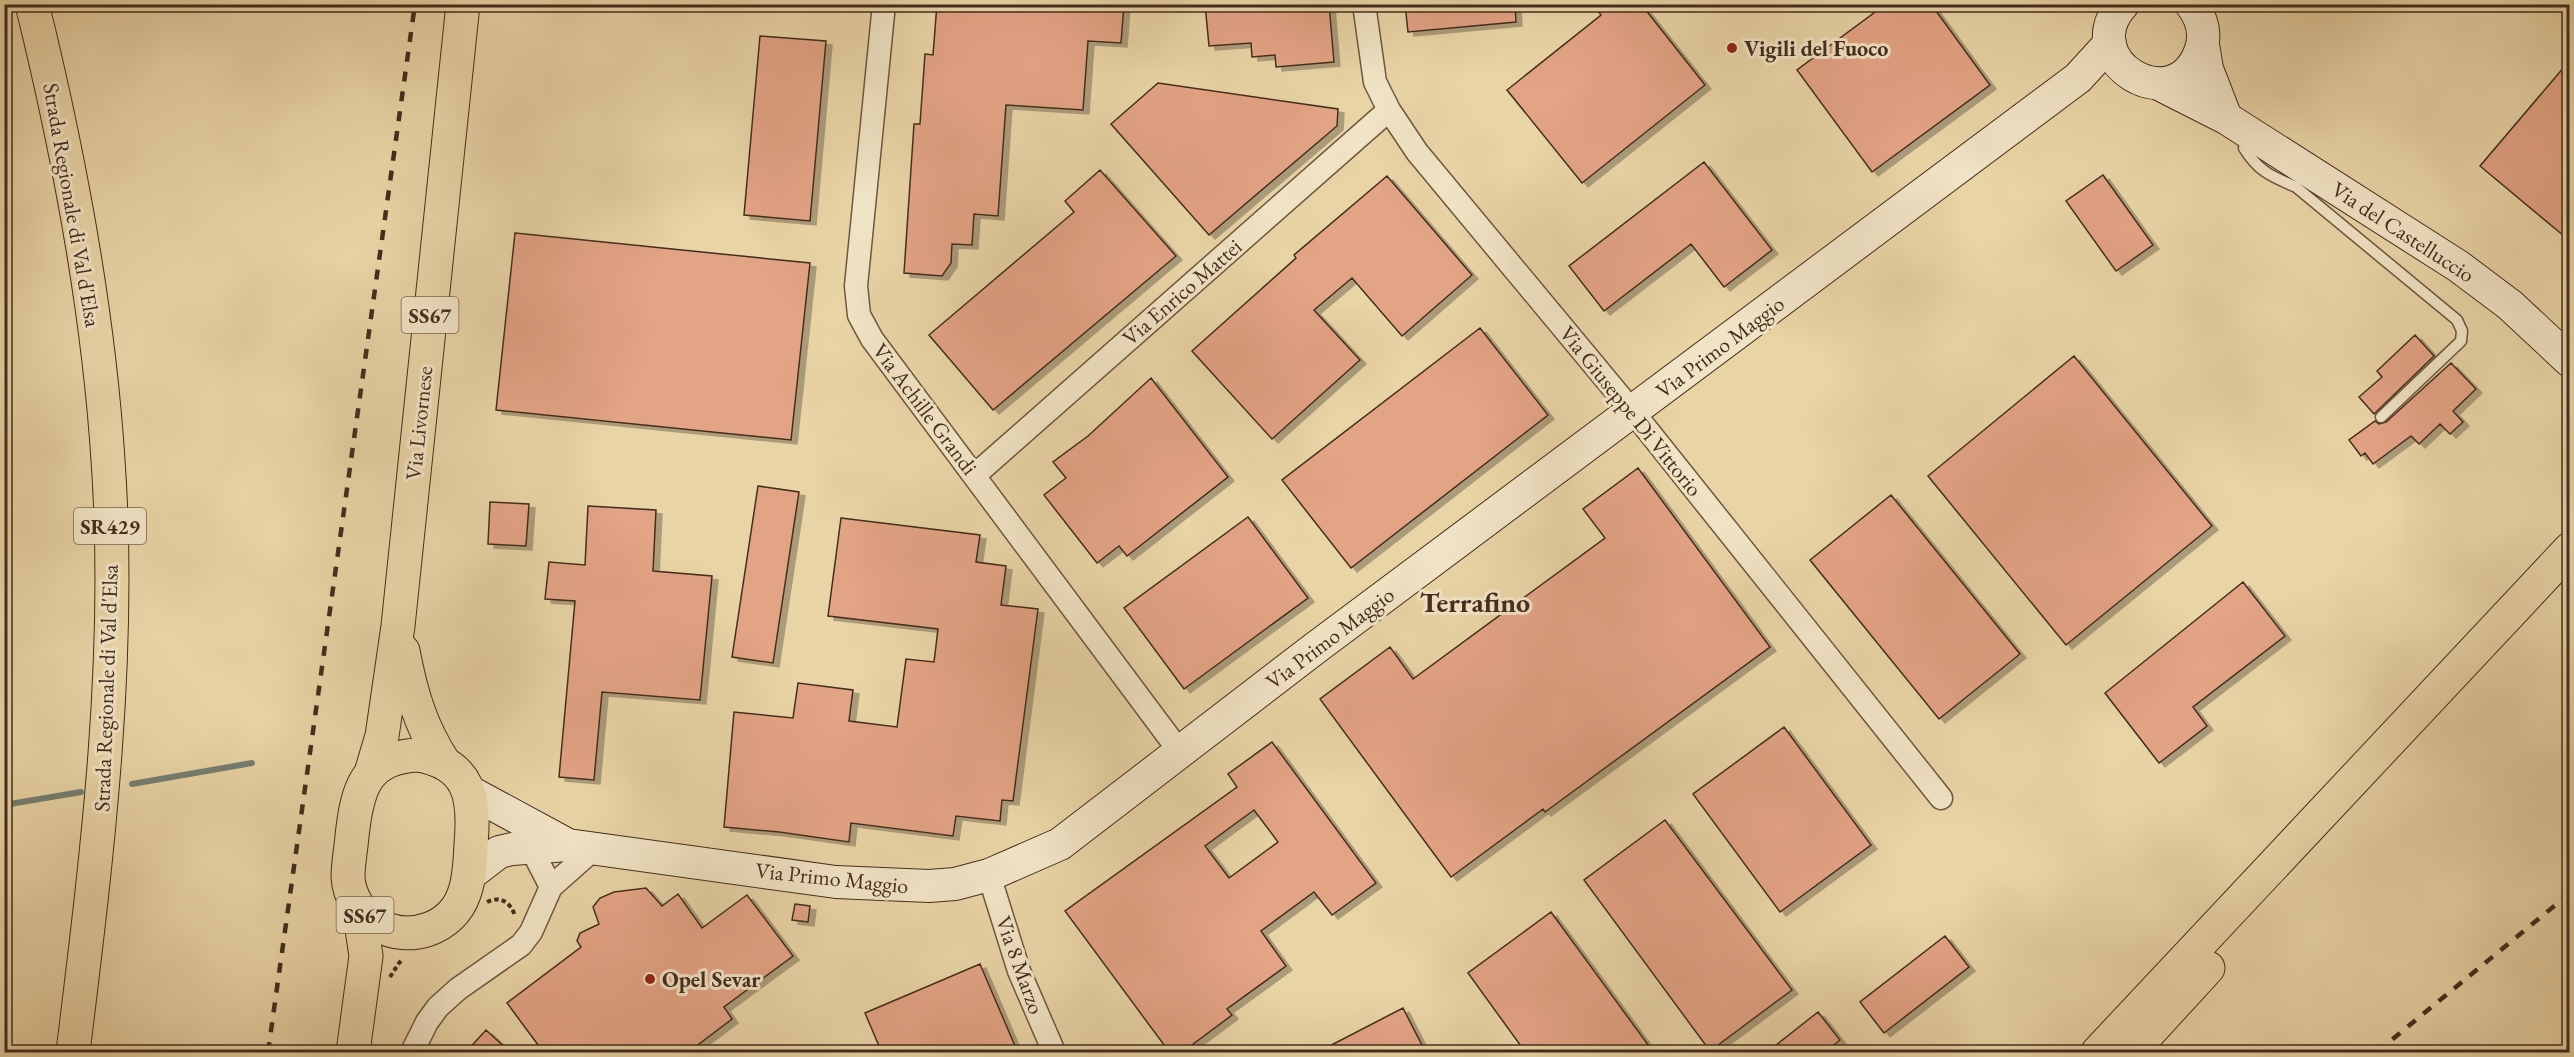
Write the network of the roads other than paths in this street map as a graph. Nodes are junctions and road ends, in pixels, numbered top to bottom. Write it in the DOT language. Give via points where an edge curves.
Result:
graph roads {
  1 [pos="32,4"];
  2 [pos="463,4"];
  3 [pos="884,4"];
  4 [pos="1364,4"];
  5 [pos="2200,18"];
  6 [pos="2110,19"];
  7 [pos="2144,79"];
  8 [pos="1389,110"];
  9 [pos="2033,112"];
  10 [pos="2237,125"];
  11 [pos="2570,361"];
  12 [pos="1633,412"];
  13 [pos="2381,417"];
  14 [pos="975,475"];
  15 [pos="2570,549"];
  16 [pos="2570,581"];
  17 [pos="398,626"];
  18 [pos="1180,752"];
  19 [pos="445,764"];
  20 [pos="371,773"];
  21 [pos="470,792"];
  22 [pos="1941,798"];
  23 [pos="581,847"];
  24 [pos="531,848"];
  25 [pos="469,874"];
  26 [pos="989,875"];
  27 [pos="551,887"];
  28 [pos="359,909"];
  29 [pos="411,945"];
  30 [pos="375,989"];
  31 [pos="73,1053"];
  32 [pos="353,1053"];
  33 [pos="412,1053"];
  34 [pos="1054,1053"];
  35 [pos="2098,1053"];
  36 [pos="2130,1053"];
  1 -- 31 [label="main road, Strada Regionale di Val d'Elsa / SR429" via="54,90 79,222 109,462 110,663 101,820"];
  2 -- 17 [label="main road, Via Livornese / SS67"];
  3 -- 14 [label="street, Via Achille Grandi" via="856,286 858,307 872,339"];
  4 -- 8 [label="street, Via Giuseppe Di Vittorio" via="1375,82"];
  5 -- 7 [label="main road, Via Primo Maggio" via="2197,60 2187,72 2173,81"];
  5 -- 10 [label="main road" via="2207,69"];
  6 -- 7 [label="main road, Via Primo Maggio" via="2117,61"];
  6 -- 9 [label="main road, Via Primo Maggio" via="2079,78"];
  7 -- 9 [label="main road, Via Primo Maggio"];
  7 -- 10 [label="main road, Via del Castelluccio"];
  8 -- 12 [label="street, Via Giuseppe Di Vittorio" via="1417,152"];
  8 -- 14 [label="street, Via Enrico Mattei"];
  9 -- 12 [label="main road, Via Primo Maggio"];
  10 -- 11 [label="main road, Via del Castelluccio" via="2482,283"];
  10 -- 13 [label="lane" via="2254,164 2296,188 2457,320 2461,341"];
  12 -- 18 [label="main road, Via Primo Maggio"];
  12 -- 22 [label="street, Via Giuseppe Di Vittorio"];
  14 -- 18 [label="street, Via Achille Grandi"];
  15 -- 35 [label="main road"];
  16 -- 36 [label="main road"];
  17 -- 19 [label="main road, Via Livornese / SS67" via="416,709"];
  17 -- 20 [label="main road, Via Livornese / SS67" via="382,736"];
  18 -- 26 [label="main road, Via Primo Maggio" via="1060,844"];
  19 -- 20 [label="main road" via="429,757 407,756 382,764"];
  19 -- 21 [label="main road, Via Livornese / SS67" via="458,773"];
  20 -- 28 [label="main road, Via Livornese / SS67" via="356,799 349,869 351,893"];
  21 -- 23 [label="main road, Via Primo Maggio"];
  21 -- 25 [label="main road, Via Livornese / SS67" via="474,814"];
  23 -- 24 [label="main road, Via Primo Maggio"];
  23 -- 26 [label="main road, Via Primo Maggio" via="878,886 954,884"];
  23 -- 27 [label="street"];
  24 -- 25 [label="main road, Via Primo Maggio" via="499,852"];
  24 -- 27 [label="street"];
  25 -- 29 [label="main road, Via Livornese / SS67" via="458,907"];
  26 -- 34 [label="street, Via 8 Marzo" via="1019,971"];
  27 -- 33 [label="street" via="521,945 438,1007"];
  28 -- 29 [label="main road, Via Livornese / SS67" via="386,930 401,933"];
  28 -- 30 [label="main road, Via Livornese / SS67"];
  29 -- 30 [label="main road, Via Livornese / SS67" via="388,956"];
  30 -- 32 [label="main road, Via Livornese / SS67"];
}
